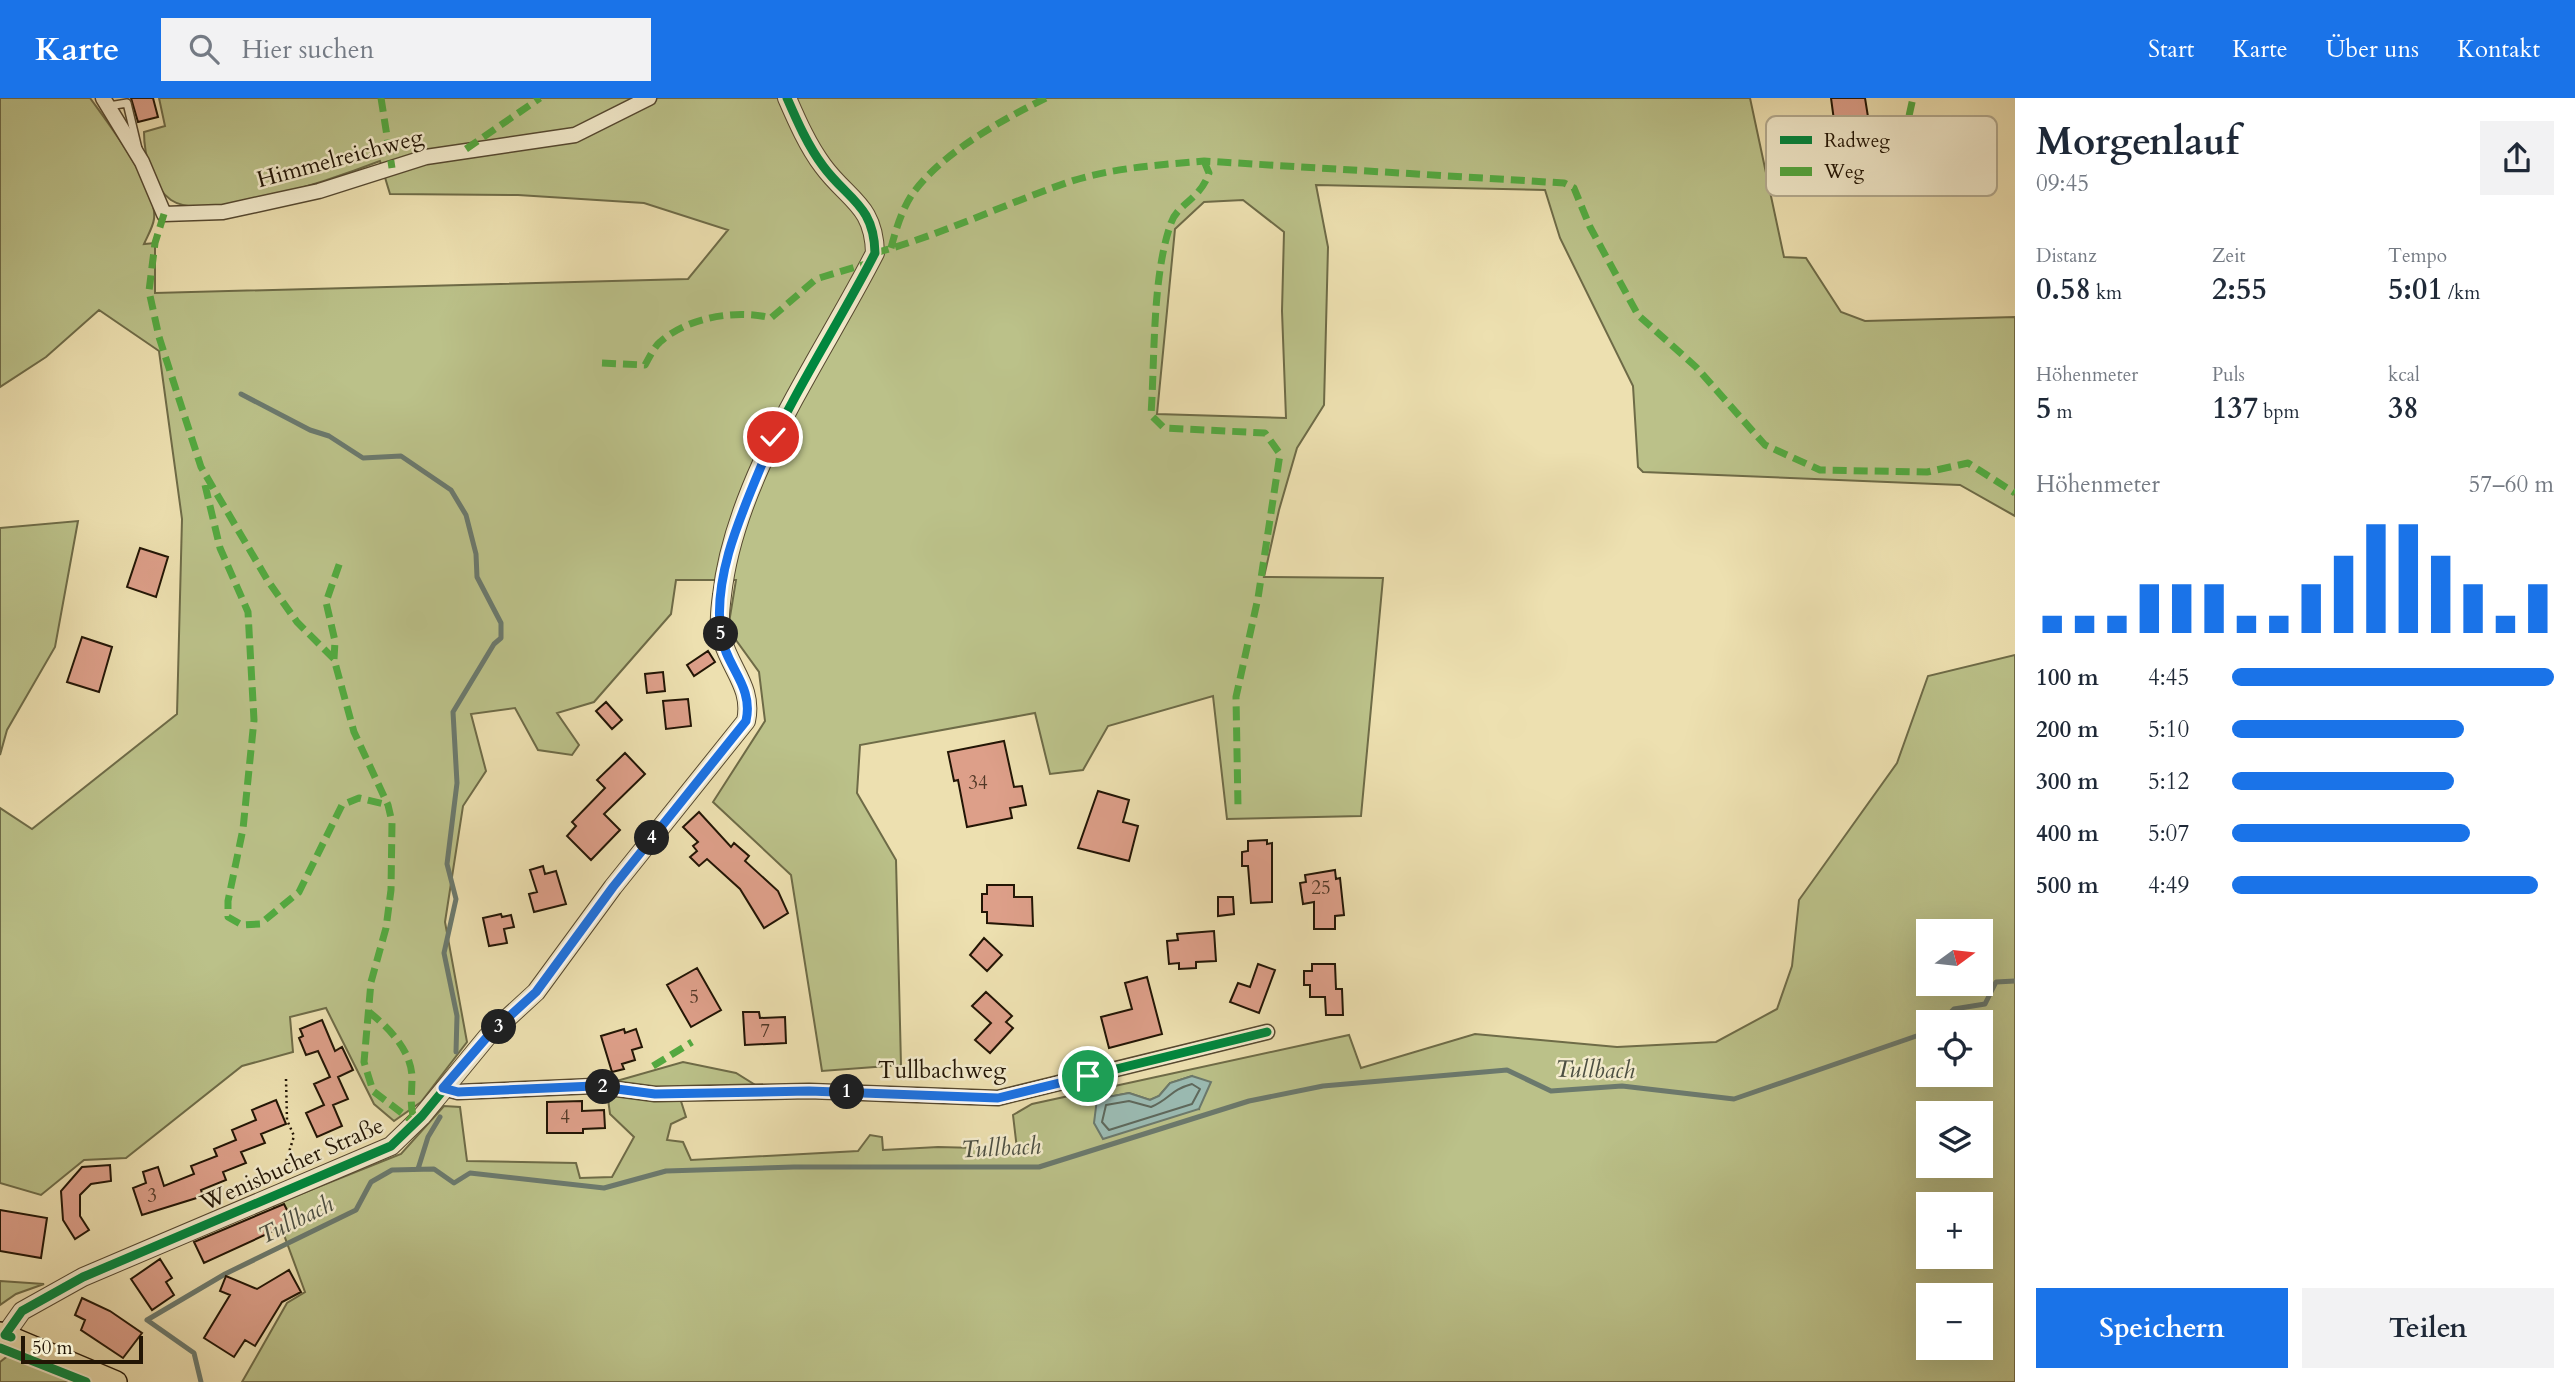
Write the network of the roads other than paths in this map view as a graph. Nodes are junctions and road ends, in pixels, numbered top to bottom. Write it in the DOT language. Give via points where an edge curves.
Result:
graph roads {
  1 [pos="649,98"];
  2 [pos="787,98"];
  3 [pos="127,100"];
  4 [pos="106,102"];
  5 [pos="140,158"];
  6 [pos="1267,1032"];
  7 [pos="443,1088"];
  8 [pos="3,1334"];
  9 [pos="116,1382"];
  1 -- 5 [label="street, Himmelreichweg" via="575,135 426,157 319,191 223,212 164,214"];
  2 -- 7 [label="street, Wenisbucher Straße" via="823,166 865,211 875,231 875,253 773,437 725,573 721,638 746,690 746,721 613,887 545,982 487,1037"];
  3 -- 4 [label="lane"];
  3 -- 5 [label="lane"];
  4 -- 5 [label="street, Himmelreichweg"];
  6 -- 7 [label="street, Tullbachweg" via="998,1098 809,1091 655,1094 594,1086 458,1092"];
  7 -- 8 [label="street, Wenisbucher Straße" via="391,1146 76,1282 22,1311"];
  8 -- 9 [label="main road"];
}
